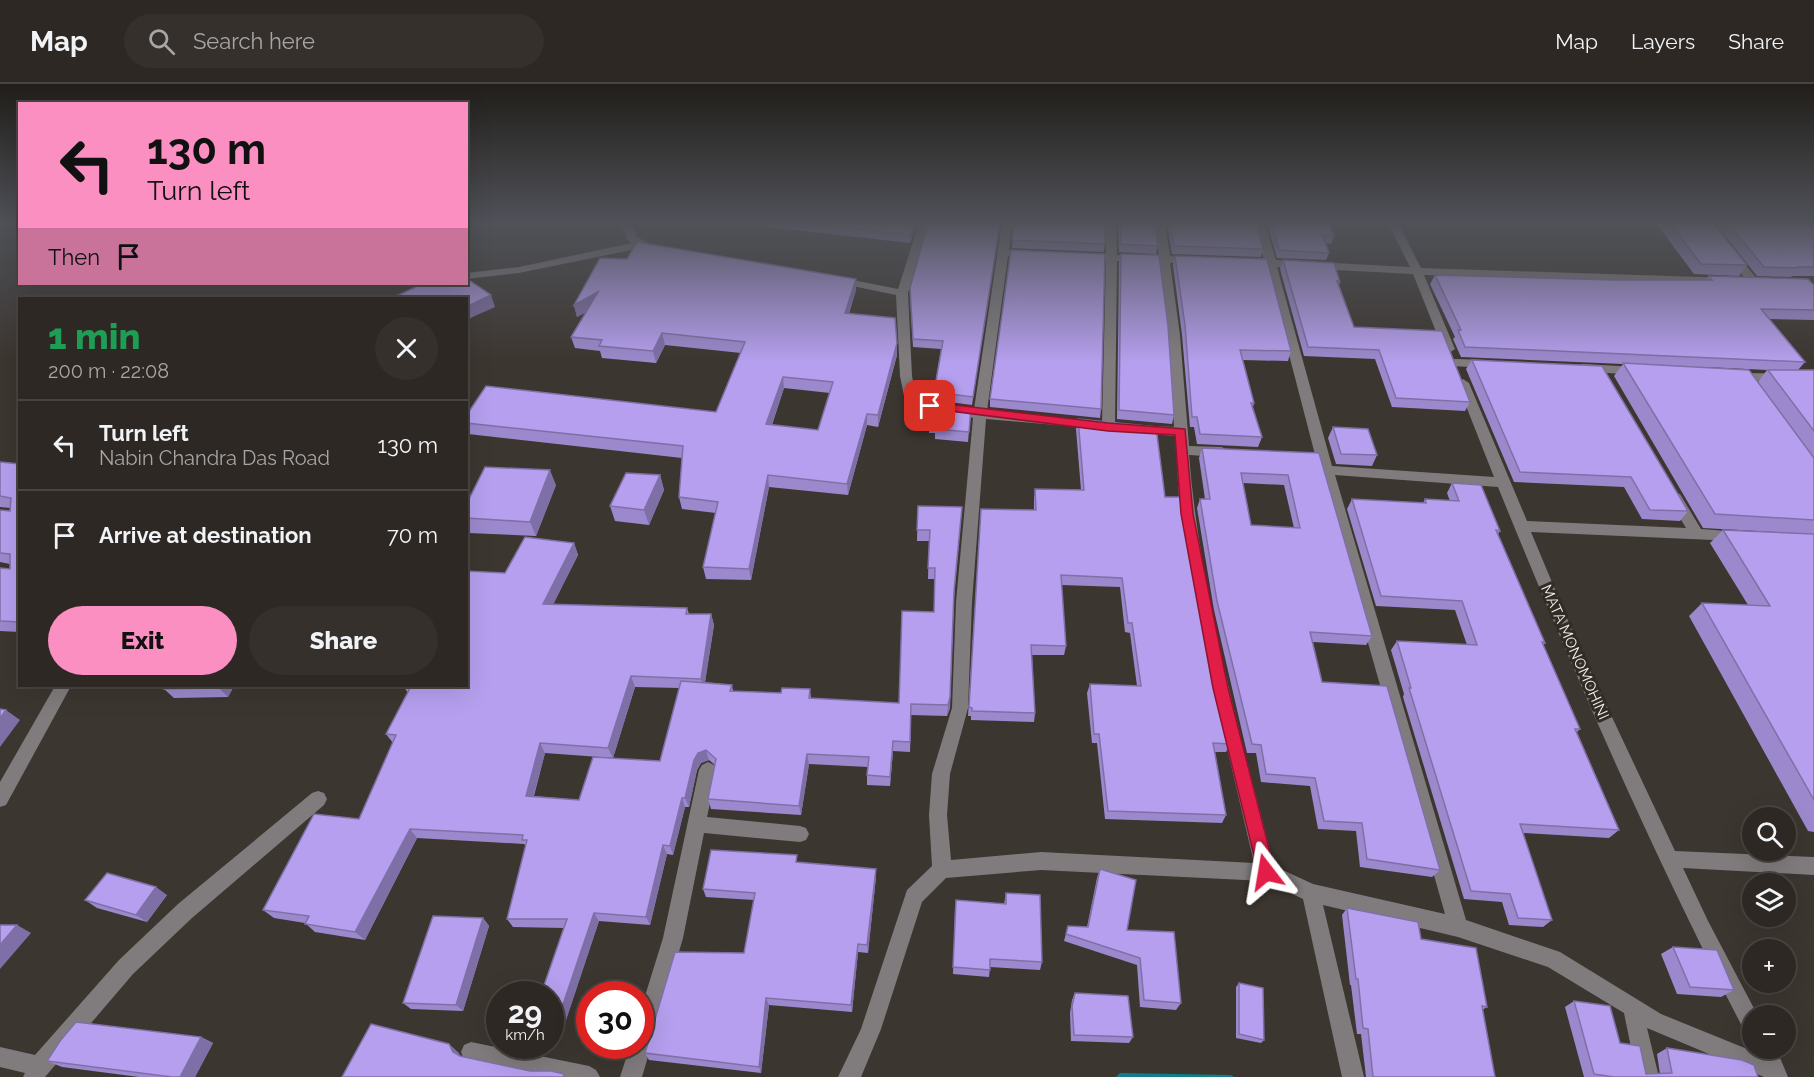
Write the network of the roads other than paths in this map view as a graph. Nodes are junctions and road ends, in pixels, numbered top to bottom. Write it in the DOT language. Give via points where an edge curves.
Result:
graph roads {
  1 [pos="522,269"];
  2 [pos="909,269"];
  3 [pos="1001,269"];
  4 [pos="1112,269"];
  5 [pos="1167,269"];
  6 [pos="1273,269"];
  7 [pos="1387,269"];
  8 [pos="1747,269"];
  9 [pos="1417,271"];
  10 [pos="468,276"];
  11 [pos="829,279"];
  12 [pos="902,293"];
  13 [pos="1455,363"];
  14 [pos="1499,365"];
  15 [pos="1566,367"];
  16 [pos="1647,371"];
  17 [pos="1719,376"];
  18 [pos="1743,377"];
  19 [pos="1814,378"];
  20 [pos="1756,395"];
  21 [pos="980,413"];
  22 [pos="1108,427"];
  23 [pos="1181,432"];
  24 [pos="1183,450"];
  25 [pos="1238,453"];
  26 [pos="1320,461"];
  27 [pos="1503,482"];
  28 [pos="1666,482"];
  29 [pos="1521,526"];
  30 [pos="1697,534"];
  31 [pos="1755,537"];
  32 [pos="62,687"];
  33 [pos="708,770"];
  34 [pos="0,799"];
  35 [pos="318,799"];
  36 [pos="698,824"];
  37 [pos="800,834"];
  38 [pos="1668,859"];
  39 [pos="1814,866"];
  40 [pos="942,870"];
  41 [pos="1266,872"];
  42 [pos="1311,893"];
  43 [pos="1458,927"];
  44 [pos="1742,1006"];
  45 [pos="1633,1008"];
  46 [pos="471,1052"];
  47 [pos="0,1057"];
  48 [pos="1770,1059"];
  49 [pos="37,1071"];
  50 [pos="1778,1074"];
  51 [pos="589,1077"];
  52 [pos="631,1077"];
  53 [pos="849,1077"];
  54 [pos="1353,1077"];
  55 [pos="1648,1077"];
  1 -- 10 [label="street"];
  2 -- 12 [label="street"];
  3 -- 21 [label="street"];
  4 -- 22 [label="street"];
  5 -- 23 [label="street"];
  6 -- 26 [label="street"];
  7 -- 9 [label="street"];
  8 -- 9 [label="street" via="1757,280"];
  9 -- 13 [label="street, MATA MONOMOHINI"];
  11 -- 12 [label="street"];
  12 -- 21 [label="street" via="910,398 930,406"];
  13 -- 14 [label="street"];
  13 -- 27 [label="street, MATA MONOMOHINI"];
  15 -- 16 [label="street" via="1603,374"];
  17 -- 18 [label="street"];
  18 -- 19 [label="street"];
  18 -- 20 [label="street"];
  21 -- 22 [label="street"];
  21 -- 40 [label="street" via="964,602 960,708 941,774 938,815"];
  22 -- 23 [label="street"];
  23 -- 24 [label="street"];
  24 -- 25 [label="street"];
  24 -- 41 [label="street" via="1187,514 1221,688"];
  26 -- 27 [label="street"];
  26 -- 43 [label="street"];
  27 -- 29 [label="street, MATA MONOMOHINI"];
  28 -- 30 [label="street"];
  29 -- 30 [label="street"];
  29 -- 38 [label="street, MATA MONOMOHINI" via="1571,647"];
  30 -- 31 [label="street"];
  32 -- 34 [label="street"];
  33 -- 36 [label="street"];
  35 -- 49 [label="street" via="159,935 126,967"];
  36 -- 37 [label="street"];
  36 -- 52 [label="street" via="673,938"];
  38 -- 39 [label="street"];
  38 -- 44 [label="street, MATA MONOMOHINI"];
  40 -- 41 [label="street" via="1041,861"];
  40 -- 53 [label="street" via="914,896 871,1029"];
  41 -- 42 [label="street"];
  42 -- 43 [label="street"];
  42 -- 54 [label="street"];
  43 -- 45 [label="street" via="1552,959"];
  45 -- 50 [label="street" via="1654,1021"];
  45 -- 55 [label="street"];
  46 -- 51 [label="street"];
  47 -- 49 [label="street"];
  48 -- 50 [label="street"];
}
